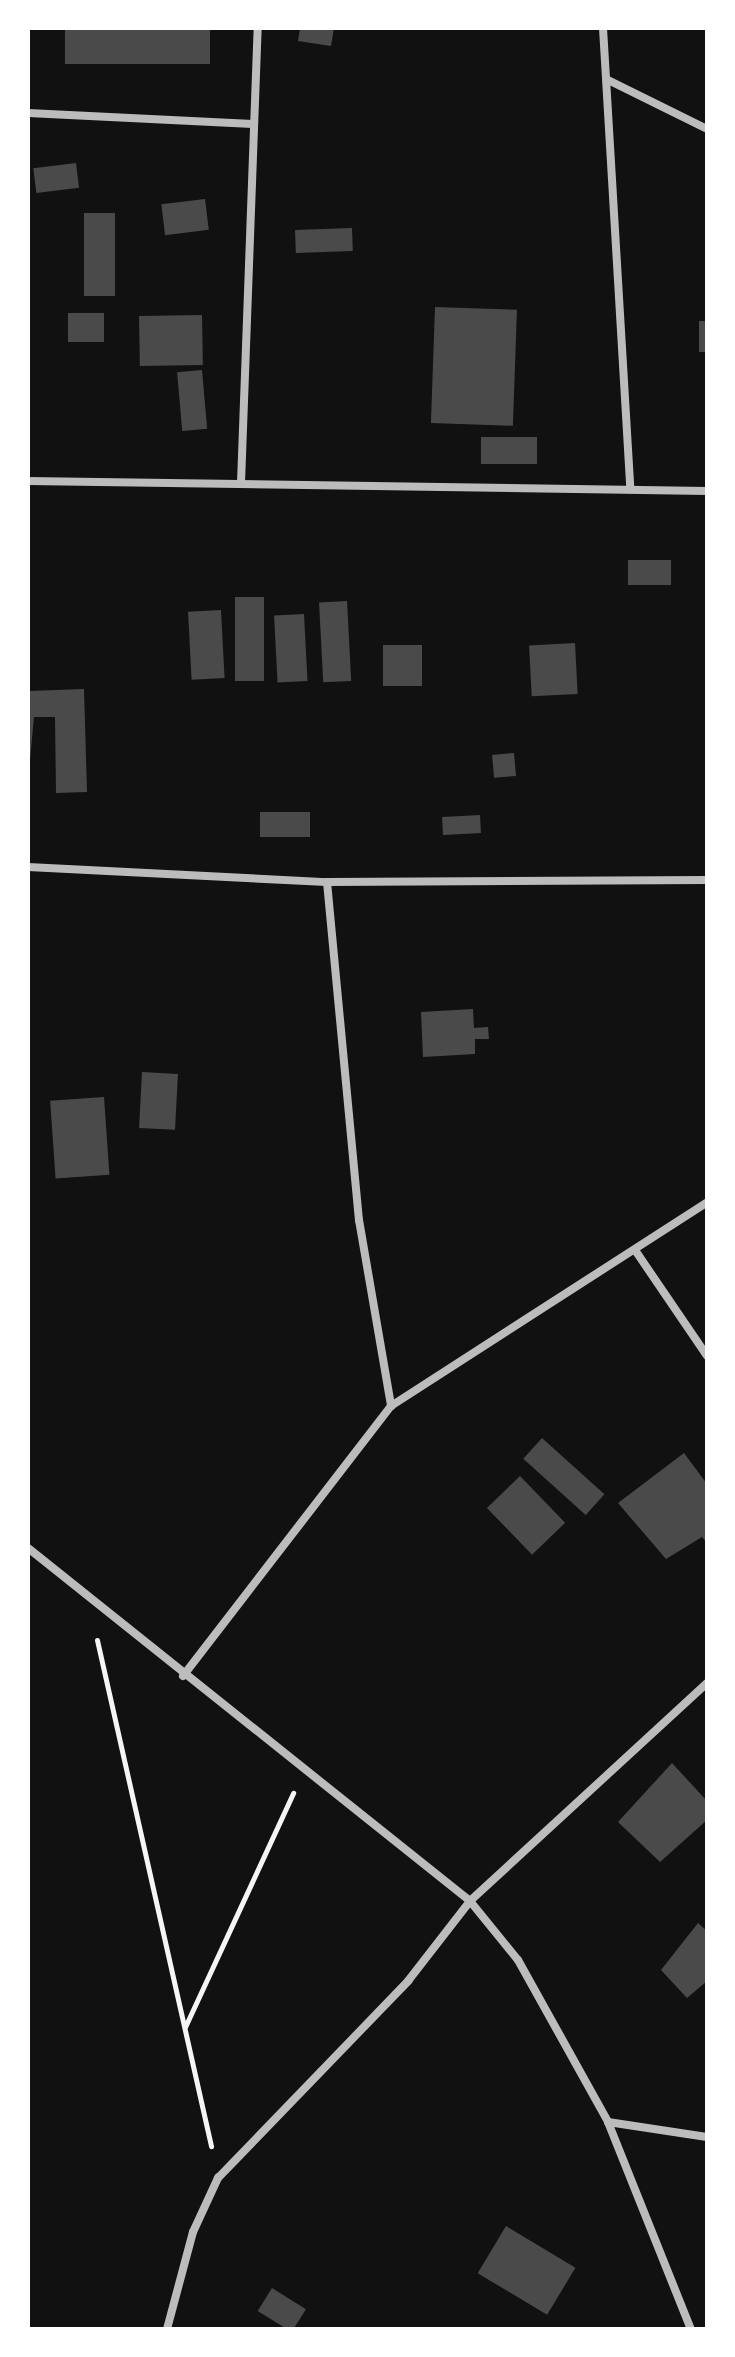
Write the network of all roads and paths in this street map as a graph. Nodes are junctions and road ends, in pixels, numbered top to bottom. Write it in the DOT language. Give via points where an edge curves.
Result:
graph roads {
  1 [pos="258,28"];
  2 [pos="603,28"];
  3 [pos="608,80"];
  4 [pos="28,113"];
  5 [pos="253,124"];
  6 [pos="707,129"];
  7 [pos="28,481"];
  8 [pos="241,483"];
  9 [pos="630,486"];
  10 [pos="707,491"];
  11 [pos="28,867"];
  12 [pos="707,880"];
  13 [pos="327,882"];
  14 [pos="707,1202"];
  15 [pos="635,1250"];
  16 [pos="707,1356"];
  17 [pos="391,1406"];
  18 [pos="28,1548"];
  19 [pos="87,1597"];
  20 [pos="183,1676"];
  21 [pos="707,1683"];
  22 [pos="304,1771"];
  23 [pos="470,1901"];
  24 [pos="184,2028"];
  25 [pos="608,2122"];
  26 [pos="707,2137"];
  27 [pos="218,2178"];
  28 [pos="167,2329"];
  29 [pos="691,2329"];
  1 -- 5 [label="street"];
  2 -- 3 [label="street"];
  3 -- 6 [label="street"];
  3 -- 9 [label="street"];
  4 -- 5 [label="street"];
  5 -- 8 [label="street"];
  7 -- 8 [label="street"];
  8 -- 9 [label="street"];
  9 -- 10 [label="street"];
  11 -- 13 [label="street"];
  12 -- 13 [label="street"];
  13 -- 17 [label="street" via="359,1220"];
  14 -- 15 [label="street"];
  15 -- 16 [label="street"];
  15 -- 17 [label="street"];
  17 -- 20 [label="street"];
  18 -- 19 [label="street"];
  19 -- 20 [label="street"];
  19 -- 24 [label="path"];
  20 -- 22 [label="street"];
  21 -- 23 [label="street"];
  22 -- 23 [label="street"];
  22 -- 24 [label="path"];
  23 -- 25 [label="street" via="518,1960"];
  23 -- 27 [label="street" via="408,1981"];
  24 -- 27 [label="path"];
  25 -- 26 [label="street"];
  25 -- 29 [label="street"];
  27 -- 28 [label="street" via="193,2232"];
}
